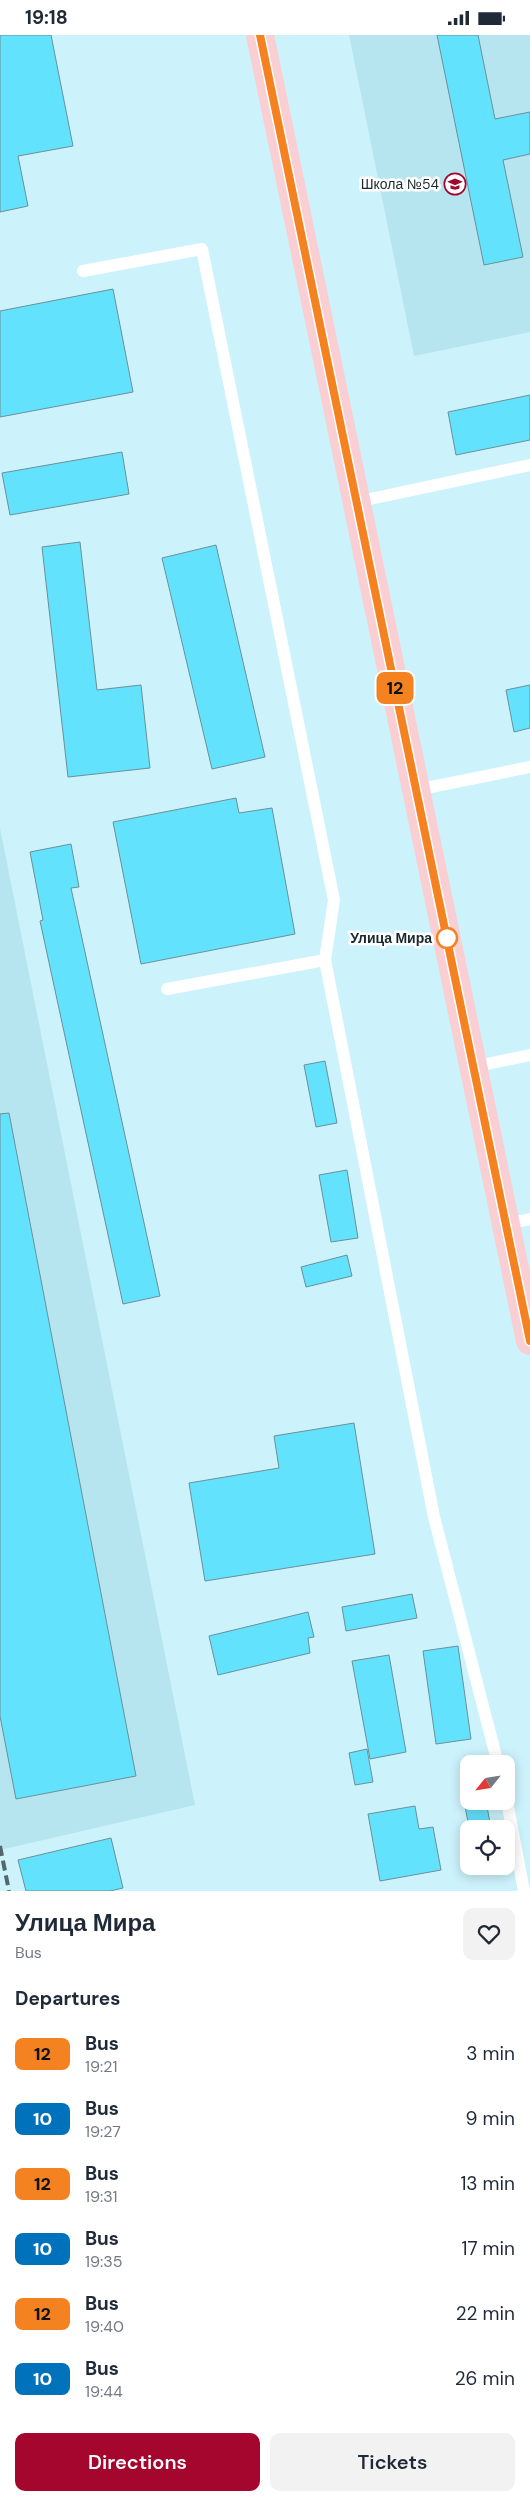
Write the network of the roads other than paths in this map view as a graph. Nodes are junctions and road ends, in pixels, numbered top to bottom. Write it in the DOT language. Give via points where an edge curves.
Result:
graph roads {
  1 [pos="260,35"];
  2 [pos="83,271"];
  3 [pos="530,465"];
  4 [pos="356,502"];
  5 [pos="530,767"];
  6 [pos="416,790"];
  7 [pos="325,960"];
  8 [pos="167,989"];
  9 [pos="530,1055"];
  10 [pos="473,1067"];
  11 [pos="518,1222"];
  12 [pos="530,1341"];
  13 [pos="496,1755"];
  14 [pos="509,1810"];
  15 [pos="524,1891"];
  1 -- 4 [label="street"];
  2 -- 7 [label="lane" via="202,249 334,900"];
  3 -- 4 [label="lane"];
  4 -- 6 [label="street"];
  5 -- 6 [label="lane"];
  6 -- 10 [label="street"];
  7 -- 8 [label="lane"];
  7 -- 13 [label="lane" via="434,1517"];
  9 -- 10 [label="lane"];
  10 -- 11 [label="street"];
  11 -- 12 [label="street"];
  14 -- 15 [label="lane"];
}
